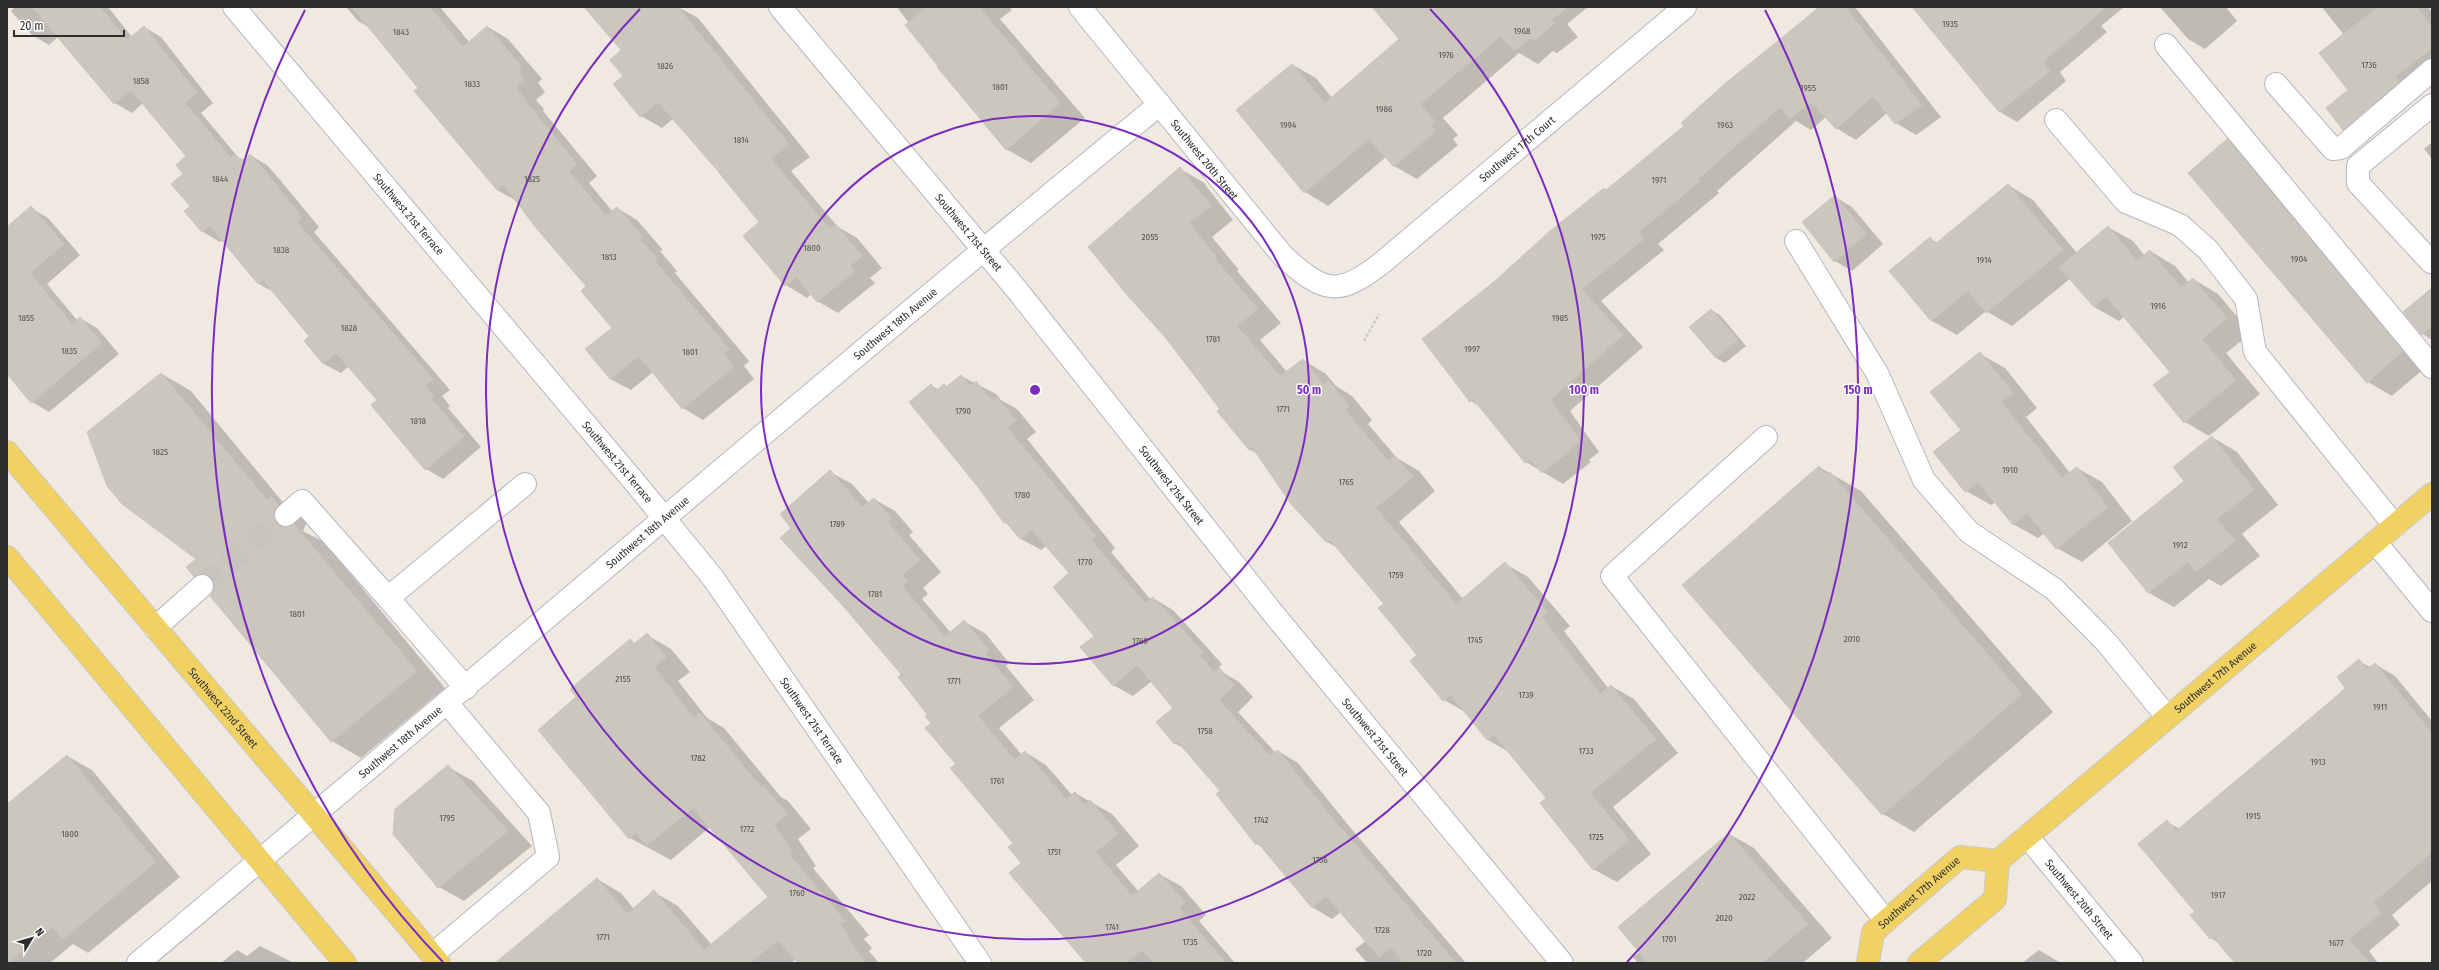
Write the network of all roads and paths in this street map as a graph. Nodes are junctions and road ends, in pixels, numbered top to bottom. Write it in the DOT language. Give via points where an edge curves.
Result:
graph roads {
  1 [pos="234,7"];
  2 [pos="780,7"];
  3 [pos="1080,7"];
  4 [pos="1685,7"];
  5 [pos="2166,45"];
  6 [pos="2432,70"];
  7 [pos="2276,84"];
  8 [pos="1160,104"];
  9 [pos="2432,105"];
  10 [pos="2056,120"];
  11 [pos="1796,241"];
  12 [pos="984,250"];
  13 [pos="2431,262"];
  14 [pos="1347,286"];
  15 [pos="1380,314"];
  16 [pos="1364,341"];
  17 [pos="2432,367"];
  18 [pos="1766,437"];
  19 [pos="7,452"];
  20 [pos="525,484"];
  21 [pos="2432,494"];
  22 [pos="286,515"];
  23 [pos="664,518"];
  24 [pos="2396,526"];
  25 [pos="2376,543"];
  26 [pos="7,557"];
  27 [pos="202,586"];
  28 [pos="388,598"];
  29 [pos="2432,611"];
  30 [pos="155,628"];
  31 [pos="466,688"];
  32 [pos="448,704"];
  33 [pos="2167,717"];
  34 [pos="316,815"];
  35 [pos="2027,836"];
  36 [pos="260,860"];
  37 [pos="1998,861"];
  38 [pos="1886,921"];
  39 [pos="435,959"];
  40 [pos="138,963"];
  41 [pos="345,963"];
  42 [pos="980,963"];
  43 [pos="1562,963"];
  44 [pos="1868,963"];
  45 [pos="1919,963"];
  46 [pos="2132,963"];
  1 -- 23 [label="street, Southwest 21st Terrace"];
  2 -- 12 [label="street, Southwest 21st Street"];
  3 -- 8 [label="street, Southwest 20th Street"];
  4 -- 14 [label="street, Southwest 17th Court" via="1383,262"];
  5 -- 17 [label="street"];
  6 -- 7 [label="street" via="2341,148 2333,149"];
  8 -- 12 [label="street, Southwest 18th Avenue"];
  8 -- 14 [label="street, Southwest 20th Street" via="1283,256 1302,273 1319,283 1336,288"];
  9 -- 13 [label="street" via="2358,166 2358,183"];
  10 -- 24 [label="street" via="2126,202 2180,225 2208,250 2246,298 2255,352"];
  11 -- 33 [label="street" via="1877,373 1924,480 1969,532 2054,589 2107,643"];
  12 -- 23 [label="street, Southwest 18th Avenue"];
  12 -- 43 [label="street, Southwest 21st Street" via="1272,612"];
  15 -- 16 [label="path"];
  18 -- 38 [label="street" via="1612,576"];
  19 -- 30 [label="main road, Southwest 22nd Street"];
  20 -- 28 [label="street"];
  21 -- 24 [label="main road, Southwest 17th Avenue"];
  22 -- 28 [label="street" via="302,501"];
  23 -- 31 [label="street, Southwest 18th Avenue"];
  23 -- 42 [label="street, Southwest 21st Terrace" via="712,578"];
  24 -- 25 [label="main road, Southwest 17th Avenue"];
  25 -- 29 [label="street"];
  25 -- 33 [label="main road, Southwest 17th Avenue"];
  26 -- 36 [label="main road"];
  27 -- 30 [label="street"];
  28 -- 31 [label="street"];
  30 -- 34 [label="main road, Southwest 22nd Street"];
  31 -- 32 [label="street, Southwest 18th Avenue"];
  32 -- 34 [label="street, Southwest 18th Avenue"];
  32 -- 39 [label="street" via="539,813 548,857"];
  33 -- 35 [label="main road, Southwest 17th Avenue"];
  34 -- 36 [label="street, Southwest 18th Avenue"];
  34 -- 39 [label="main road, Southwest 22nd Street"];
  35 -- 37 [label="main road, Southwest 17th Avenue"];
  35 -- 46 [label="street, Southwest 20th Street"];
  36 -- 40 [label="street, Southwest 18th Avenue"];
  36 -- 41 [label="main road"];
  37 -- 38 [label="main road, Southwest 17th Avenue" via="1960,857"];
  37 -- 45 [label="main road" via="1995,899"];
  38 -- 44 [label="main road, Southwest 17th Avenue" via="1873,932"];
}
